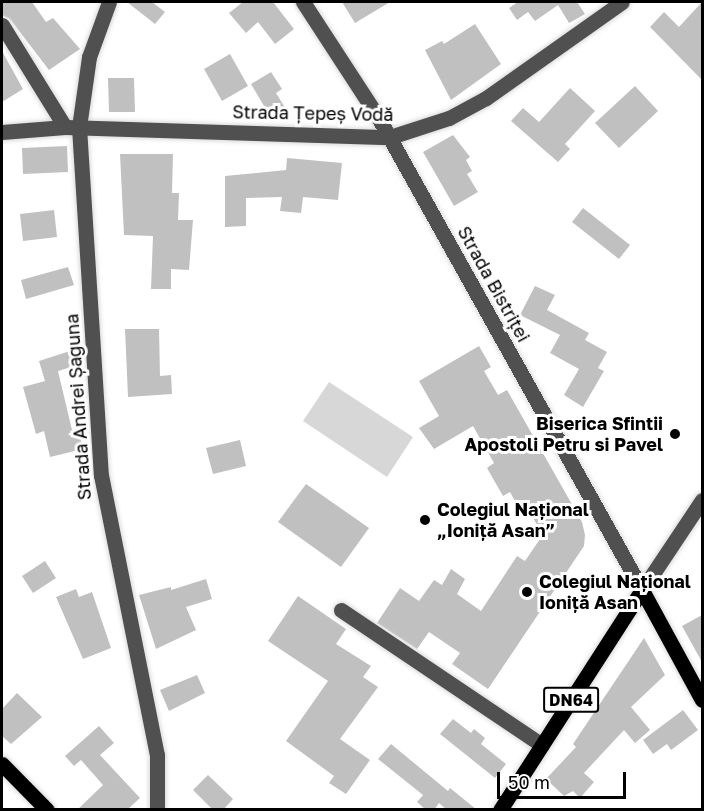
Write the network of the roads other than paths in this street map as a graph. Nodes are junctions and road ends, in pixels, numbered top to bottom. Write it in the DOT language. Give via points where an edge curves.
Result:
graph roads {
  1 [pos="109,2"];
  2 [pos="303,2"];
  3 [pos="622,2"];
  4 [pos="2,25"];
  5 [pos="72,127"];
  6 [pos="2,132"];
  7 [pos="390,137"];
  8 [pos="702,500"];
  9 [pos="642,590"];
  10 [pos="341,610"];
  11 [pos="702,700"];
  12 [pos="542,745"];
  13 [pos="2,764"];
  14 [pos="46,810"];
  15 [pos="157,810"];
  16 [pos="500,810"];
  1 -- 5 [label="street, Strada Andrei Șaguna" via="89,57"];
  2 -- 7 [label="street, Strada Bistriței"];
  3 -- 7 [label="street, Strada Țepeș Vodă" via="486,98 449,118"];
  4 -- 5 [label="street"];
  5 -- 6 [label="street, Strada Țepeș Vodă"];
  5 -- 7 [label="street, Strada Țepeș Vodă"];
  5 -- 15 [label="street, Strada Andrei Șaguna" via="101,475 157,755"];
  7 -- 9 [label="street, Strada Bistriței"];
  8 -- 9 [label="street"];
  9 -- 11 [label="main road"];
  9 -- 12 [label="main road, DN64"];
  10 -- 12 [label="street"];
  12 -- 16 [label="main road, DN64"];
  13 -- 14 [label="main road"];
}
